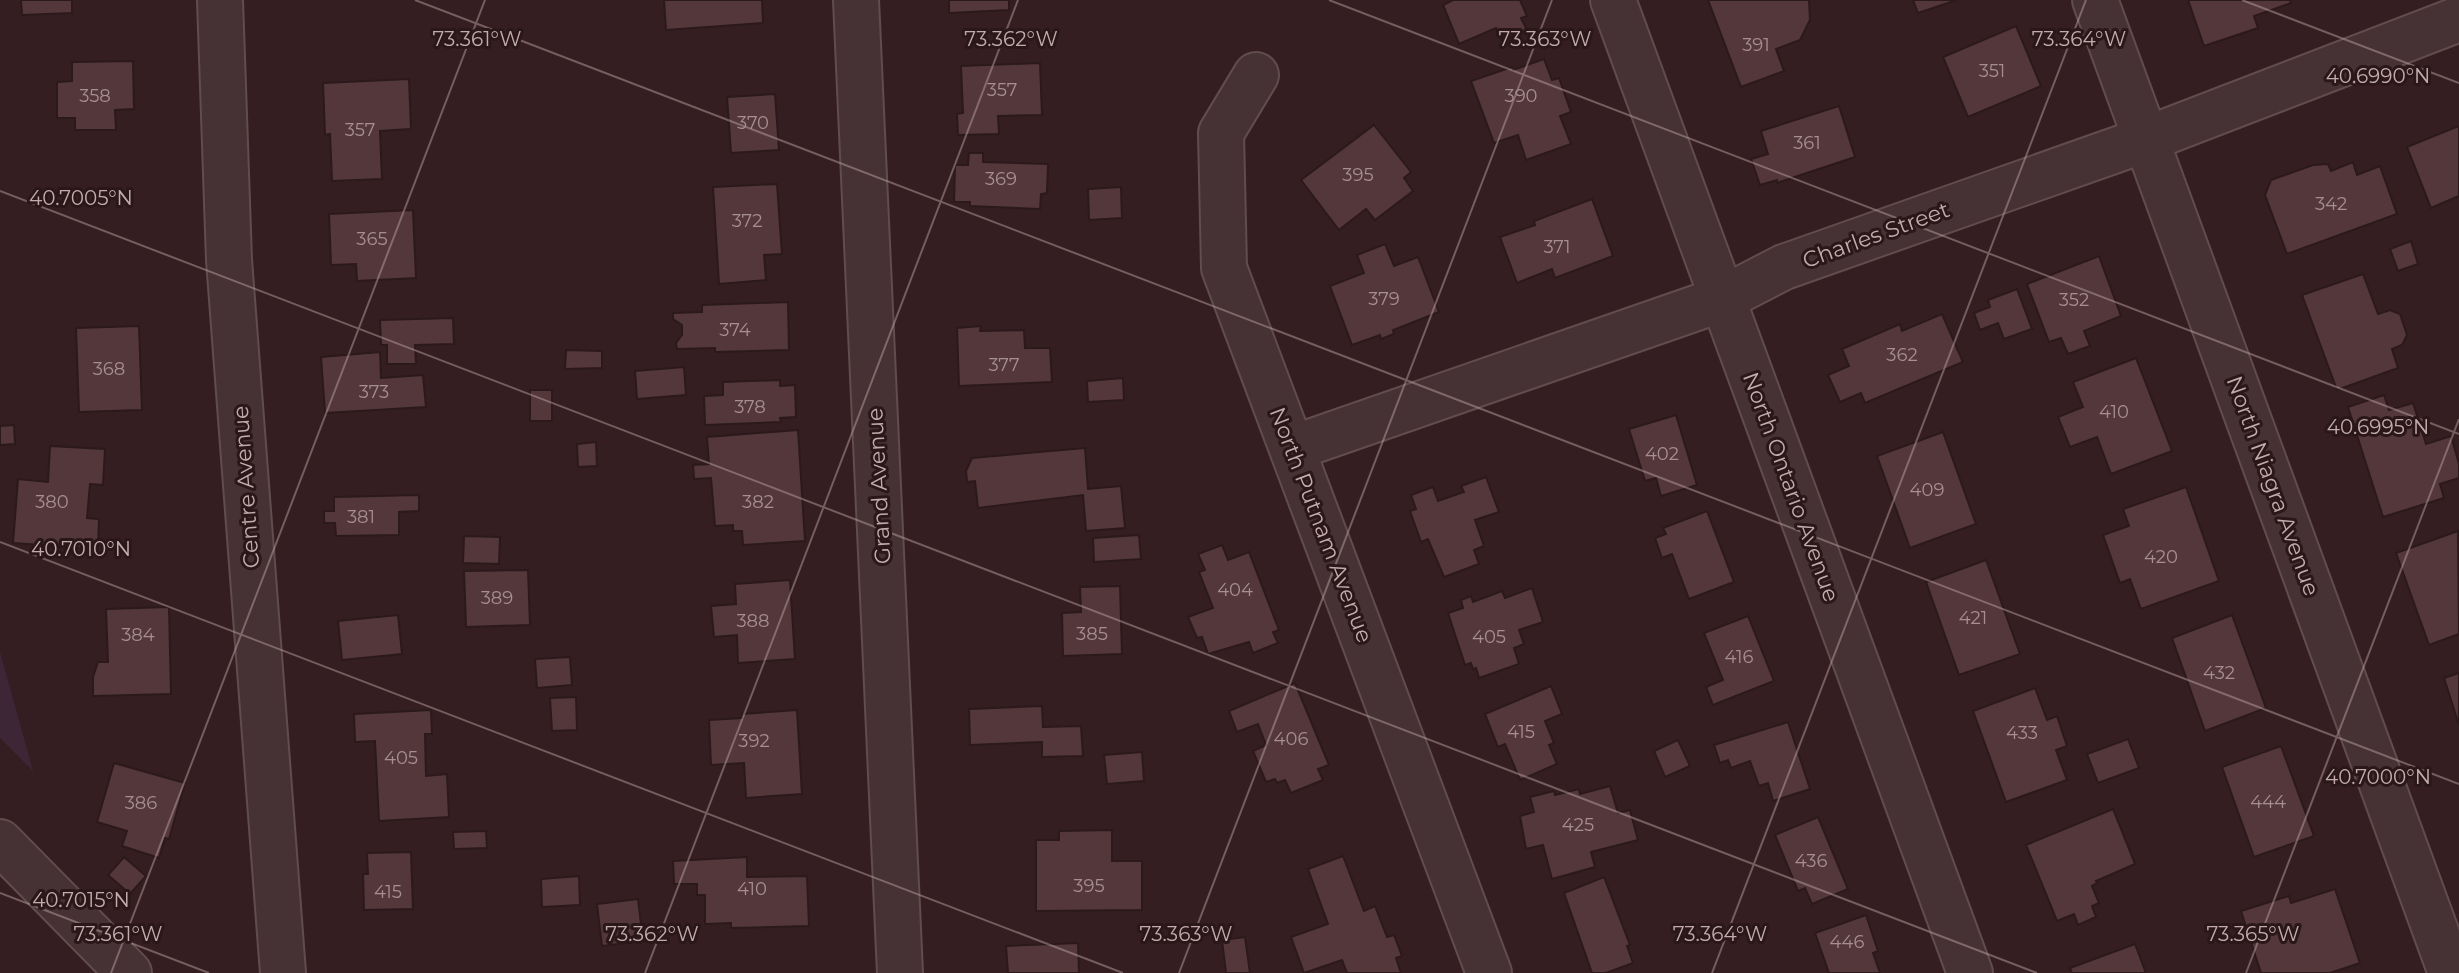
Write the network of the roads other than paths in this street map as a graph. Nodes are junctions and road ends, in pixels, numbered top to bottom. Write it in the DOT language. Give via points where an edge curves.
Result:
graph roads {
  1 [pos="220,0"];
  2 [pos="856,0"];
  3 [pos="1613,0"];
  4 [pos="2095,0"];
  5 [pos="2459,19"];
  6 [pos="1256,75"];
  7 [pos="2147,139"];
  8 [pos="1722,299"];
  9 [pos="1293,448"];
  10 [pos="0,842"];
  11 [pos="129,973"];
  12 [pos="283,973"];
  13 [pos="900,973"];
  14 [pos="1489,973"];
  15 [pos="1970,973"];
  16 [pos="2451,973"];
  1 -- 12 [label="street, Centre Avenue" via="229,260"];
  2 -- 13 [label="street, Grand Avenue"];
  3 -- 8 [label="street, North Ontario Avenue"];
  4 -- 7 [label="street, North Niagra Avenue"];
  5 -- 7 [label="street, Charles Street"];
  6 -- 9 [label="street, North Putnam Avenue" via="1221,133 1224,268"];
  7 -- 8 [label="street, Charles Street" via="1784,267"];
  7 -- 16 [label="street, North Niagra Avenue"];
  8 -- 9 [label="street, Charles Street"];
  8 -- 15 [label="street, North Ontario Avenue"];
  9 -- 14 [label="street, North Putnam Avenue"];
  10 -- 11 [label="street"];
}
